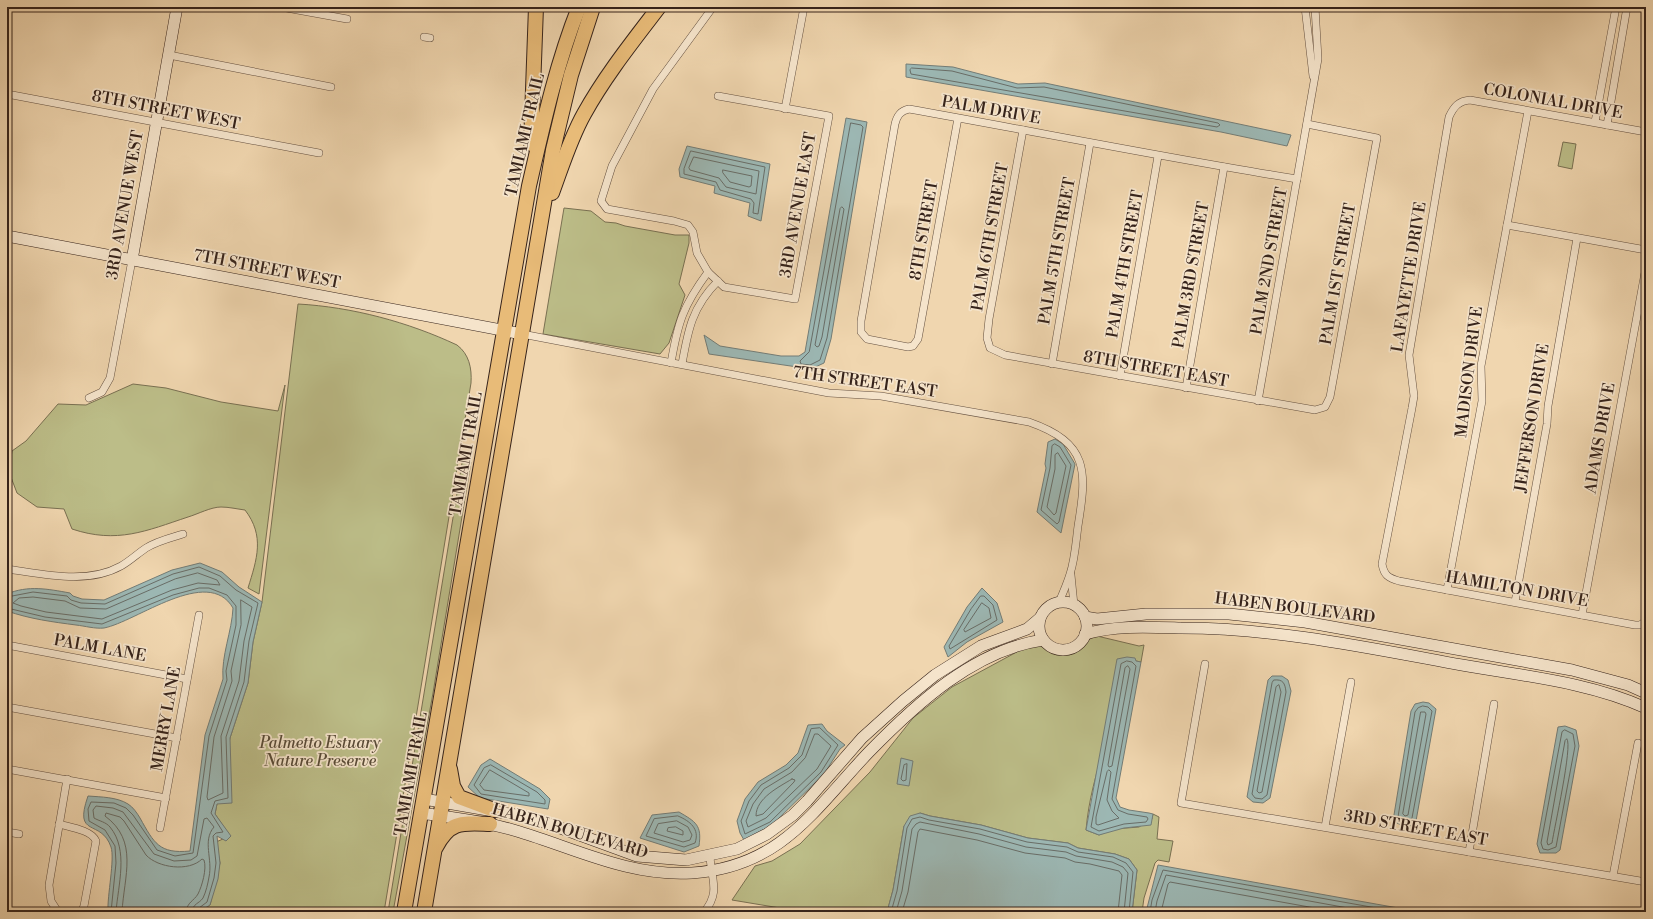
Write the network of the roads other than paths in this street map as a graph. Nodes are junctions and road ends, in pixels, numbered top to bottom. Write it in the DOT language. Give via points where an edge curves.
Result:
graph roads {
  1 [pos="177,7"];
  2 [pos="282,7"];
  3 [pos="536,7"];
  4 [pos="579,7"];
  5 [pos="593,7"];
  6 [pos="659,7"];
  7 [pos="712,7"];
  8 [pos="804,7"];
  9 [pos="1305,7"];
  10 [pos="1315,7"];
  11 [pos="1616,7"];
  12 [pos="1627,7"];
  13 [pos="347,19"];
  14 [pos="169,55"];
  15 [pos="331,88"];
  16 [pos="1314,90"];
  17 [pos="7,94"];
  18 [pos="718,96"];
  19 [pos="1457,104"];
  20 [pos="786,109"];
  21 [pos="1528,111"];
  22 [pos="958,118"];
  23 [pos="1595,122"];
  24 [pos="156,123"];
  25 [pos="1307,124"];
  26 [pos="1607,125"];
  27 [pos="1023,130"];
  28 [pos="1646,132"];
  29 [pos="1090,143"];
  30 [pos="319,153"];
  31 [pos="1158,156"];
  32 [pos="1224,167"];
  33 [pos="1297,179"];
  34 [pos="529,186"];
  35 [pos="1506,225"];
  36 [pos="540,227"];
  37 [pos="7,236"];
  38 [pos="1577,238"];
  39 [pos="1646,250"];
  40 [pos="132,260"];
  41 [pos="1646,267"];
  42 [pos="708,272"];
  43 [pos="718,281"];
  44 [pos="693,293"];
  45 [pos="702,300"];
  46 [pos="678,325"];
  47 [pos="688,328"];
  48 [pos="505,330"];
  49 [pos="522,334"];
  50 [pos="913,346"];
  51 [pos="990,348"];
  52 [pos="671,363"];
  53 [pos="682,364"];
  54 [pos="1052,364"];
  55 [pos="1120,376"];
  56 [pos="1186,388"];
  57 [pos="89,398"];
  58 [pos="1258,402"];
  59 [pos="1320,409"];
  60 [pos="183,534"];
  61 [pos="7,569"];
  62 [pos="1071,573"];
  63 [pos="1385,574"];
  64 [pos="1447,590"];
  65 [pos="1059,602"];
  66 [pos="1515,602"];
  67 [pos="1074,605"];
  68 [pos="199,615"];
  69 [pos="1582,615"];
  70 [pos="1085,617"];
  71 [pos="1040,618"];
  72 [pos="1645,622"];
  73 [pos="1085,634"];
  74 [pos="1043,640"];
  75 [pos="1429,644"];
  76 [pos="7,645"];
  77 [pos="1427,658"];
  78 [pos="1205,664"];
  79 [pos="187,679"];
  80 [pos="1351,682"];
  81 [pos="1646,692"];
  82 [pos="1494,704"];
  83 [pos="7,707"];
  84 [pos="1646,708"];
  85 [pos="177,738"];
  86 [pos="862,738"];
  87 [pos="1638,743"];
  88 [pos="869,753"];
  89 [pos="449,758"];
  90 [pos="7,769"];
  91 [pos="67,779"];
  92 [pos="166,798"];
  93 [pos="424,799"];
  94 [pos="440,809"];
  95 [pos="494,810"];
  96 [pos="421,813"];
  97 [pos="59,824"];
  98 [pos="490,824"];
  99 [pos="1325,827"];
  100 [pos="160,828"];
  101 [pos="7,832"];
  102 [pos="19,834"];
  103 [pos="1469,852"];
  104 [pos="433,853"];
  105 [pos="710,856"];
  106 [pos="710,870"];
  107 [pos="1613,876"];
  108 [pos="1646,882"];
  109 [pos="58,912"];
  110 [pos="81,912"];
  111 [pos="404,912"];
  112 [pos="424,912"];
  113 [pos="704,912"];
  1 -- 14 [label="street, 3RD AVENUE WEST"];
  2 -- 13 [label="street"];
  3 -- 34 [label="highway"];
  4 -- 34 [label="highway, TAMIAMI TRAIL" via="558,64"];
  5 -- 36 [label="highway, TAMIAMI TRAIL" via="560,119"];
  6 -- 36 [label="highway" via="611,71 584,114 569,146"];
  7 -- 42 [label="street" via="653,89 612,166 601,201 607,209 688,225 693,232 697,253"];
  8 -- 20 [label="street"];
  9 -- 16 [label="street"];
  10 -- 16 [label="street" via="1318,59"];
  11 -- 23 [label="street"];
  12 -- 26 [label="street"];
  14 -- 15 [label="street"];
  14 -- 24 [label="street, 3RD AVENUE WEST"];
  16 -- 25 [label="street, PALM 2ND STREET"];
  17 -- 24 [label="street, 8TH STREET WEST"];
  18 -- 20 [label="street"];
  19 -- 21 [label="street, COLONIAL DRIVE" via="1470,100"];
  19 -- 63 [label="street, LAFAYETTE DRIVE" via="1449,117 1409,355 1414,396 1382,564"];
  20 -- 43 [label="street, 3RD AVENUE EAST" via="829,116 795,300 724,287"];
  21 -- 23 [label="street, COLONIAL DRIVE"];
  21 -- 35 [label="street, MADISON DRIVE"];
  22 -- 27 [label="street, PALM DRIVE"];
  22 -- 50 [label="street, 8TH STREET" via="922,324"];
  22 -- 50 [label="street, PALM DRIVE" via="909,110 901,112 897,118 861,332 867,339"];
  23 -- 26 [label="street, COLONIAL DRIVE"];
  24 -- 30 [label="street, 8TH STREET WEST"];
  24 -- 40 [label="street, 3RD AVENUE WEST"];
  25 -- 33 [label="street, PALM 2ND STREET"];
  25 -- 59 [label="street, PALM 1ST STREET" via="1377,138 1330,397"];
  26 -- 28 [label="street, COLONIAL DRIVE"];
  27 -- 29 [label="street, PALM DRIVE"];
  27 -- 51 [label="street, PALM 6TH STREET" via="989,319 987,338"];
  29 -- 31 [label="street, PALM DRIVE"];
  29 -- 54 [label="street, PALM 5TH STREET"];
  31 -- 32 [label="street, PALM DRIVE"];
  31 -- 55 [label="street, PALM 4TH STREET"];
  32 -- 33 [label="street, PALM DRIVE"];
  32 -- 56 [label="street, PALM 3RD STREET"];
  33 -- 58 [label="street, PALM 2ND STREET"];
  34 -- 48 [label="highway, TAMIAMI TRAIL"];
  35 -- 38 [label="street"];
  35 -- 64 [label="street, MADISON DRIVE" via="1481,366 1482,401"];
  36 -- 49 [label="highway, TAMIAMI TRAIL"];
  37 -- 40 [label="street, 7TH STREET WEST"];
  38 -- 39 [label="street"];
  38 -- 66 [label="street, JEFFERSON DRIVE"];
  40 -- 48 [label="street, 7TH STREET WEST"];
  40 -- 57 [label="street, 3RD AVENUE WEST" via="110,378 102,392"];
  41 -- 69 [label="street, ADAMS DRIVE"];
  42 -- 43 [label="street"];
  42 -- 44 [label="street"];
  43 -- 45 [label="street"];
  44 -- 45 [label="street"];
  44 -- 46 [label="street"];
  45 -- 47 [label="street"];
  46 -- 47 [label="street"];
  46 -- 52 [label="street"];
  47 -- 53 [label="street"];
  48 -- 49 [label="street, 7TH STREET WEST"];
  48 -- 93 [label="highway, TAMIAMI TRAIL"];
  49 -- 52 [label="street, 7TH STREET EAST"];
  49 -- 89 [label="highway, TAMIAMI TRAIL"];
  51 -- 54 [label="street, 8TH STREET EAST" via="1005,355"];
  52 -- 53 [label="street, 7TH STREET EAST"];
  53 -- 62 [label="street, 7TH STREET EAST" via="828,394 881,396 1029,422 1047,428 1066,440 1075,452 1082,469 1084,489"];
  54 -- 55 [label="street, 8TH STREET EAST"];
  55 -- 56 [label="street, 8TH STREET EAST"];
  56 -- 58 [label="street, 8TH STREET EAST"];
  58 -- 59 [label="street, 8TH STREET EAST" via="1309,410"];
  60 -- 61 [label="street" via="146,548 107,572 68,576"];
  62 -- 65 [label="street, 7TH STREET EAST"];
  62 -- 67 [label="street, 7TH STREET EAST"];
  63 -- 64 [label="street, HAMILTON DRIVE" via="1390,579"];
  64 -- 66 [label="street, HAMILTON DRIVE"];
  65 -- 67 [label="street"];
  65 -- 71 [label="street" via="1047,608"];
  66 -- 69 [label="street, HAMILTON DRIVE"];
  67 -- 70 [label="street"];
  68 -- 79 [label="street, MERRY LANE"];
  69 -- 72 [label="street, HAMILTON DRIVE" via="1634,625"];
  70 -- 73 [label="street"];
  70 -- 75 [label="street, HABEN BOULEVARD" via="1097,619 1146,614 1229,614 1305,622"];
  71 -- 74 [label="street" via="1039,626"];
  71 -- 86 [label="street, HABEN BOULEVARD" via="1027,629 981,646 954,662 908,696"];
  73 -- 74 [label="street" via="1076,646 1069,649 1055,648"];
  73 -- 77 [label="street, HABEN BOULEVARD" via="1098,630 1163,627 1249,630"];
  74 -- 88 [label="street, HABEN BOULEVARD" via="1015,646 959,675 914,710"];
  75 -- 77 [label="street"];
  75 -- 81 [label="street, HABEN BOULEVARD" via="1595,675"];
  76 -- 79 [label="street, PALM LANE"];
  77 -- 84 [label="street, HABEN BOULEVARD" via="1567,684 1620,698"];
  78 -- 99 [label="street, 3RD STREET EAST" via="1182,803"];
  79 -- 85 [label="street, MERRY LANE"];
  80 -- 99 [label="street"];
  82 -- 103 [label="street"];
  83 -- 85 [label="street"];
  85 -- 92 [label="street, MERRY LANE"];
  86 -- 88 [label="street"];
  86 -- 105 [label="street, HABEN BOULEVARD" via="807,801 784,822 748,844"];
  87 -- 107 [label="street"];
  88 -- 106 [label="street, HABEN BOULEVARD" via="811,817 783,841 745,861"];
  89 -- 94 [label="highway, TAMIAMI TRAIL"];
  89 -- 95 [label="highway" via="451,778 459,797"];
  90 -- 91 [label="street"];
  91 -- 92 [label="street"];
  91 -- 97 [label="street"];
  92 -- 100 [label="street, MERRY LANE"];
  93 -- 94 [label="street, HABEN BOULEVARD"];
  93 -- 96 [label="highway, TAMIAMI TRAIL"];
  94 -- 95 [label="street, HABEN BOULEVARD"];
  94 -- 96 [label="street, HABEN BOULEVARD"];
  94 -- 98 [label="street, HABEN BOULEVARD"];
  94 -- 104 [label="highway, TAMIAMI TRAIL"];
  95 -- 105 [label="street, HABEN BOULEVARD" via="555,825 637,856 686,860"];
  96 -- 111 [label="highway, TAMIAMI TRAIL"];
  97 -- 109 [label="street" via="49,885 51,901"];
  97 -- 110 [label="street" via="88,833 94,836 96,841"];
  98 -- 104 [label="highway" via="458,824 449,828"];
  98 -- 106 [label="street, HABEN BOULEVARD" via="635,869 675,873"];
  99 -- 103 [label="street, 3RD STREET EAST"];
  101 -- 102 [label="street"];
  103 -- 107 [label="street, 3RD STREET EAST"];
  104 -- 112 [label="highway, TAMIAMI TRAIL"];
  105 -- 106 [label="street"];
  106 -- 113 [label="street" via="715,888 712,902"];
  107 -- 108 [label="street, 3RD STREET EAST"];
}
